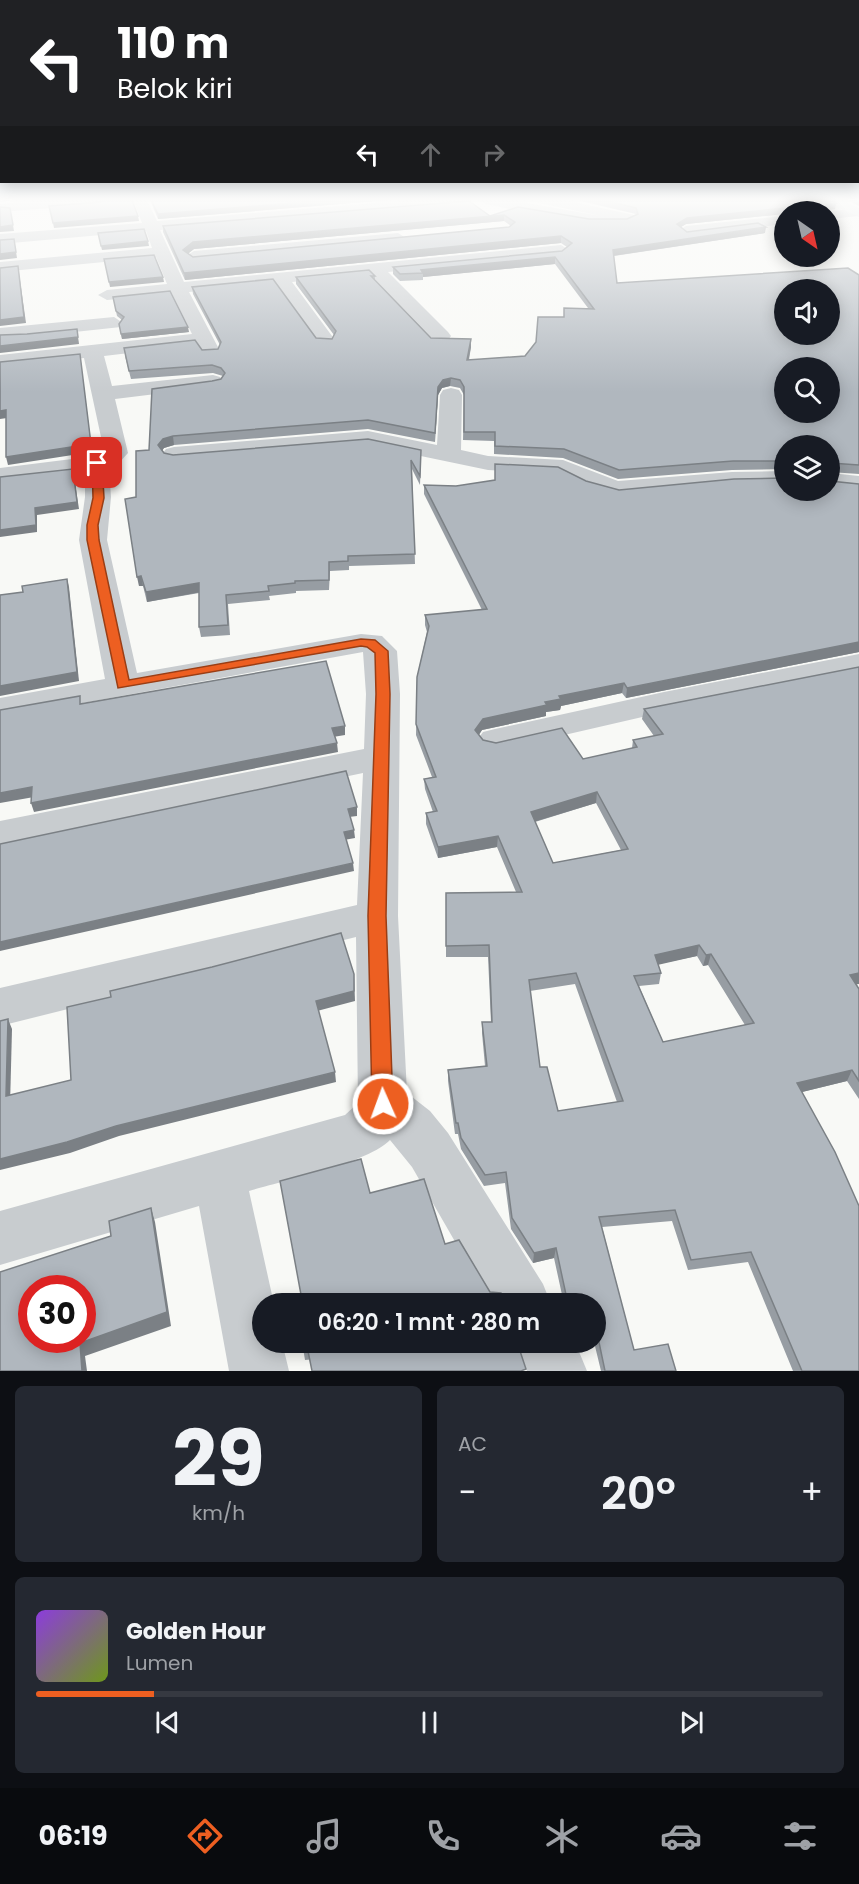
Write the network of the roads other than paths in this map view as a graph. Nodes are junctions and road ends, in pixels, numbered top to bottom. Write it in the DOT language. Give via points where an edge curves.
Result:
graph roads {
  1 [pos="33,264"];
  2 [pos="99,264"];
  3 [pos="168,264"];
  4 [pos="407,264"];
  5 [pos="0,267"];
  6 [pos="374,268"];
  7 [pos="280,278"];
  8 [pos="177,287"];
  9 [pos="107,295"];
  10 [pos="0,334"];
  11 [pos="441,336"];
  12 [pos="325,340"];
  13 [pos="93,351"];
  14 [pos="0,362"];
  15 [pos="213,381"];
  16 [pos="103,394"];
  17 [pos="451,395"];
  18 [pos="174,454"];
  19 [pos="449,455"];
  20 [pos="97,463"];
  21 [pos="0,475"];
  22 [pos="774,478"];
  23 [pos="840,482"];
  24 [pos="859,484"];
  25 [pos="859,664"];
  26 [pos="123,685"];
  27 [pos="0,708"];
  28 [pos="495,740"];
  29 [pos="382,757"];
  30 [pos="0,834"];
  31 [pos="377,916"];
  32 [pos="0,1007"];
  33 [pos="383,1104"];
  34 [pos="219,1174"];
  35 [pos="0,1238"];
  36 [pos="516,1293"];
  37 [pos="549,1353"];
  38 [pos="259,1371"];
  39 [pos="556,1371"];
  1 -- 5 [label="street"];
  2 -- 9 [label="street"];
  3 -- 8 [label="street"];
  4 -- 6 [label="street"];
  6 -- 7 [label="street"];
  6 -- 11 [label="street"];
  7 -- 8 [label="street"];
  7 -- 12 [label="street"];
  8 -- 9 [label="street"];
  8 -- 13 [label="street" via="206,345"];
  9 -- 10 [label="street" via="118,332"];
  13 -- 14 [label="street"];
  13 -- 16 [label="street"];
  15 -- 16 [label="street"];
  16 -- 20 [label="street" via="116,453"];
  17 -- 19 [label="street"];
  18 -- 19 [label="street" via="362,438"];
  19 -- 22 [label="street" via="488,463 563,467 618,489"];
  20 -- 21 [label="street"];
  20 -- 26 [label="street" via="93,540"];
  23 -- 24 [label="street"];
  25 -- 28 [label="street"];
  26 -- 27 [label="street"];
  26 -- 29 [label="street" via="371,643 381,651"];
  29 -- 30 [label="street"];
  29 -- 31 [label="street"];
  31 -- 32 [label="street"];
  31 -- 33 [label="street"];
  33 -- 34 [label="street" via="376,1123 367,1131"];
  33 -- 36 [label="street" via="412,1127 430,1150"];
  34 -- 35 [label="street"];
  34 -- 38 [label="street"];
  37 -- 39 [label="street"];
}
